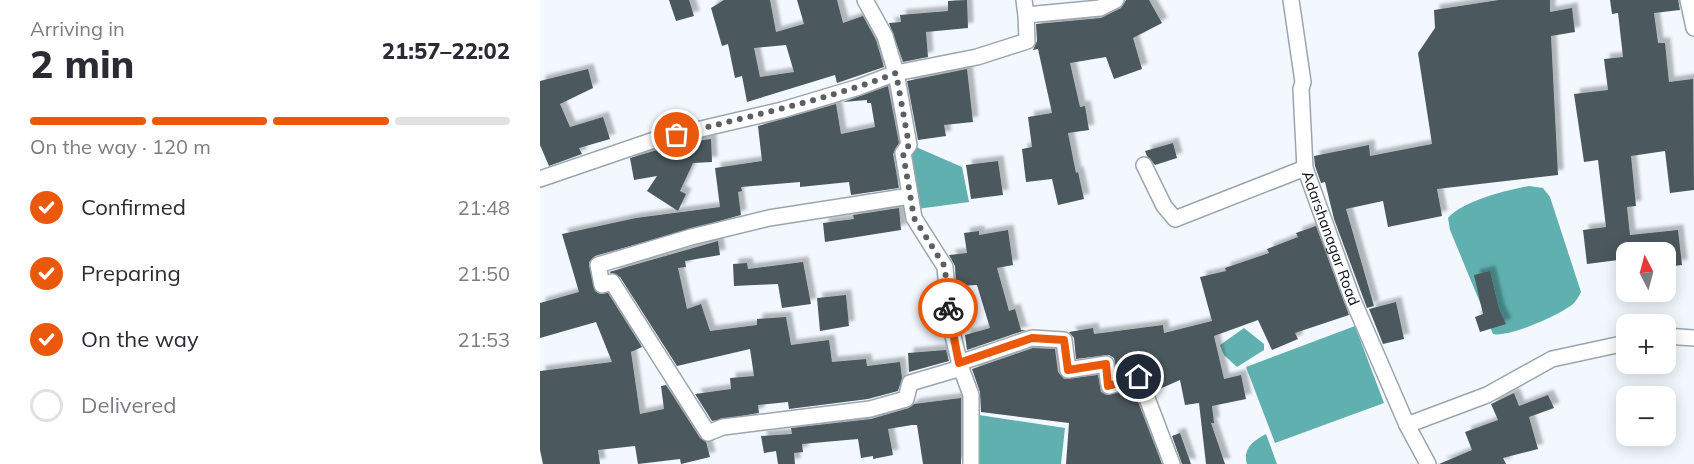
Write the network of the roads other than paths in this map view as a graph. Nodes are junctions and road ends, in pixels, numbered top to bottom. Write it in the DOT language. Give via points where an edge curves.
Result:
graph roads {
  1 [pos="865,0"];
  2 [pos="1116,0"];
  3 [pos="1291,0"];
  4 [pos="1688,0"];
  5 [pos="1025,8"];
  6 [pos="1694,28"];
  7 [pos="896,73"];
  8 [pos="1144,165"];
  9 [pos="1305,168"];
  10 [pos="540,179"];
  11 [pos="910,196"];
  12 [pos="1676,337"];
  13 [pos="1694,338"];
  14 [pos="1616,345"];
  15 [pos="960,365"];
  16 [pos="1407,425"];
  17 [pos="971,464"];
  18 [pos="1172,464"];
  19 [pos="1428,464"];
  1 -- 7 [label="street" via="885,36"];
  2 -- 5 [label="street" via="1100,8"];
  3 -- 9 [label="street, Adarshanagar Road" via="1303,82 1300,89"];
  4 -- 6 [label="street"];
  5 -- 7 [label="street" via="1027,41 977,57"];
  7 -- 10 [label="street" via="782,110 654,141"];
  7 -- 11 [label="street" via="909,145 903,153"];
  8 -- 9 [label="street" via="1164,206 1175,219"];
  9 -- 16 [label="street, Adarshanagar Road" via="1352,298"];
  11 -- 15 [label="street" via="914,218 945,267 947,304"];
  11 -- 15 [label="street" via="769,218 644,250 598,265 602,285 612,282 708,433 723,427 897,403 906,399 910,383"];
  12 -- 13 [label="street"];
  14 -- 16 [label="street" via="1552,359 1487,395"];
  15 -- 17 [label="street" via="971,395"];
  15 -- 18 [label="street" via="1032,338 1064,340 1068,370 1106,364 1108,386 1139,377"];
  16 -- 19 [label="street, Adarshanagar Road"];
}
